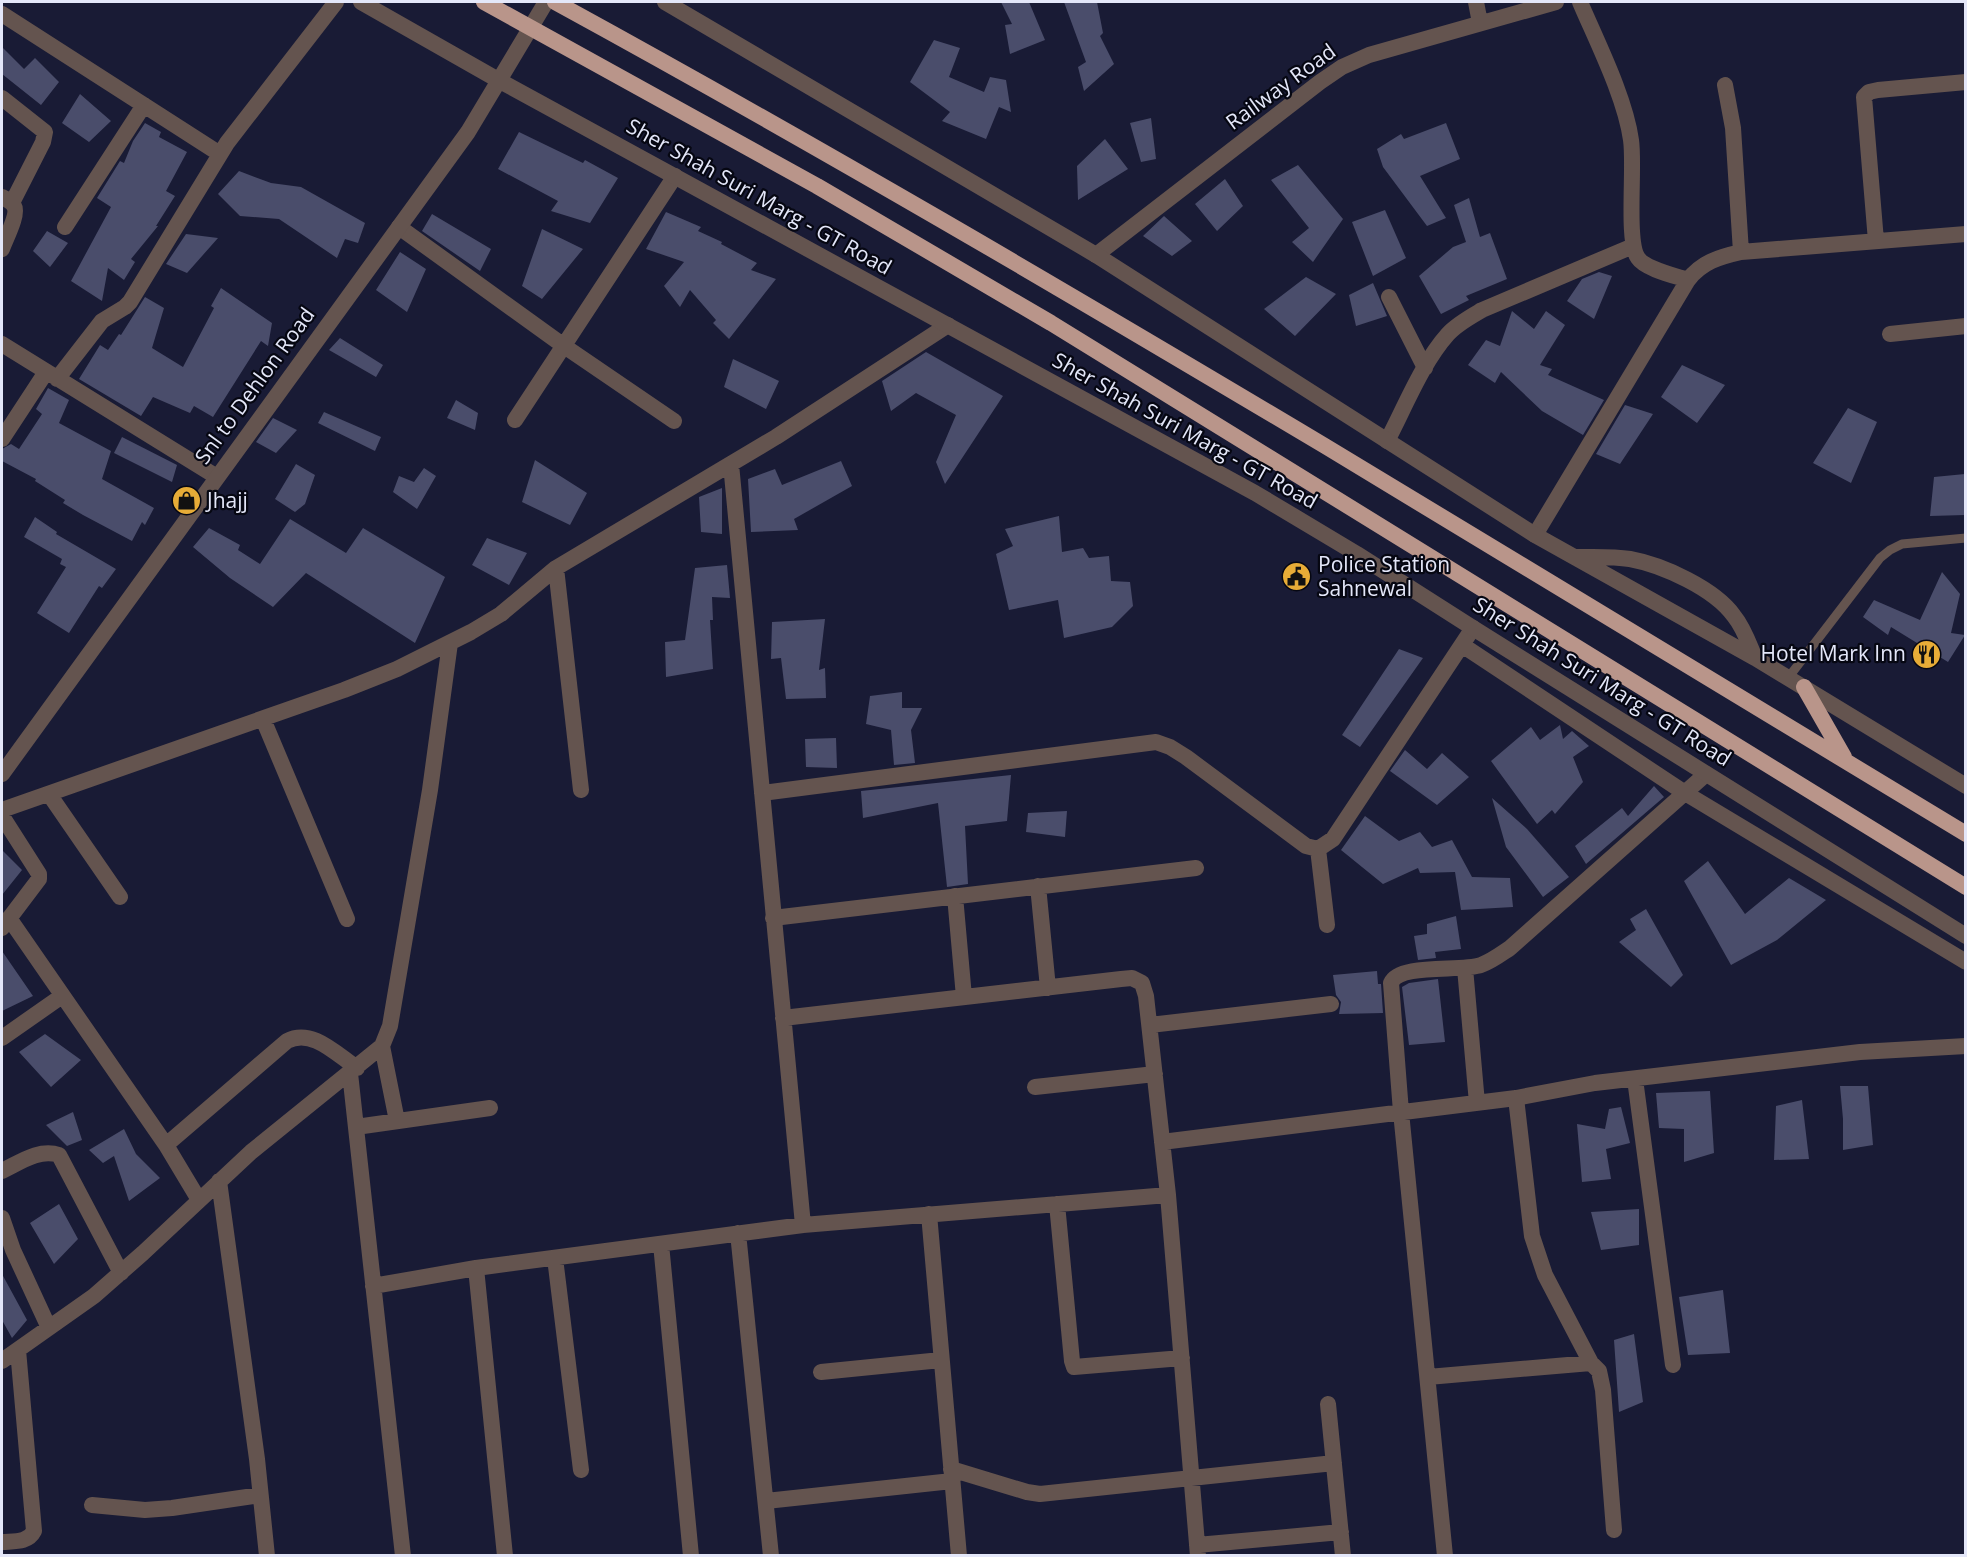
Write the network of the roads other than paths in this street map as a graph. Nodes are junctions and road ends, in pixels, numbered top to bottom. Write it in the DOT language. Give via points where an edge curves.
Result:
graph roads {
  1 [pos="336,2"];
  2 [pos="361,2"];
  3 [pos="484,2"];
  4 [pos="546,2"];
  5 [pos="555,2"];
  6 [pos="665,2"];
  7 [pos="1476,2"];
  8 [pos="1556,2"];
  9 [pos="1580,2"];
  10 [pos="2,14"];
  11 [pos="1480,23"];
  12 [pos="500,81"];
  13 [pos="1965,82"];
  14 [pos="1725,85"];
  15 [pos="2,98"];
  16 [pos="144,105"];
  17 [pos="220,154"];
  18 [pos="675,176"];
  19 [pos="7,200"];
  20 [pos="65,227"];
  21 [pos="399,227"];
  22 [pos="1965,234"];
  23 [pos="1876,241"];
  24 [pos="1633,246"];
  25 [pos="2,249"];
  26 [pos="1741,252"];
  27 [pos="1096,255"];
  28 [pos="1688,280"];
  29 [pos="1389,297"];
  30 [pos="948,325"];
  31 [pos="1965,326"];
  32 [pos="1890,334"];
  33 [pos="2,344"];
  34 [pos="564,346"];
  35 [pos="1425,368"];
  36 [pos="52,375"];
  37 [pos="515,420"];
  38 [pos="674,421"];
  39 [pos="3,434"];
  40 [pos="1387,441"];
  41 [pos="731,464"];
  42 [pos="216,477"];
  43 [pos="1535,535"];
  44 [pos="1965,538"];
  45 [pos="1574,557"];
  46 [pos="556,568"];
  47 [pos="1473,628"];
  48 [pos="450,643"];
  49 [pos="1462,645"];
  50 [pos="1755,658"];
  51 [pos="1788,678"];
  52 [pos="1804,687"];
  53 [pos="263,718"];
  54 [pos="1845,760"];
  55 [pos="2,772"];
  56 [pos="1706,774"];
  57 [pos="1965,786"];
  58 [pos="581,790"];
  59 [pos="762,793"];
  60 [pos="1685,793"];
  61 [pos="49,794"];
  62 [pos="1756,805"];
  63 [pos="2,810"];
  64 [pos="2,816"];
  65 [pos="1739,826"];
  66 [pos="1965,834"];
  67 [pos="1318,849"];
  68 [pos="1196,867"];
  69 [pos="1038,886"];
  70 [pos="1965,887"];
  71 [pos="956,896"];
  72 [pos="120,897"];
  73 [pos="772,918"];
  74 [pos="347,919"];
  75 [pos="5,923"];
  76 [pos="1327,925"];
  77 [pos="1965,936"];
  78 [pos="1965,962"];
  79 [pos="1465,968"];
  80 [pos="1048,987"];
  81 [pos="62,996"];
  82 [pos="964,997"];
  83 [pos="1331,1004"];
  84 [pos="783,1018"];
  85 [pos="1149,1025"];
  86 [pos="2,1038"];
  87 [pos="382,1046"];
  88 [pos="1965,1046"];
  89 [pos="353,1070"];
  90 [pos="1155,1074"];
  91 [pos="1635,1078"];
  92 [pos="1035,1087"];
  93 [pos="1516,1098"];
  94 [pos="1477,1103"];
  95 [pos="490,1108"];
  96 [pos="1401,1112"];
  97 [pos="397,1122"];
  98 [pos="356,1127"];
  99 [pos="1162,1142"];
  100 [pos="166,1145"];
  101 [pos="2,1171"];
  102 [pos="219,1181"];
  103 [pos="1168,1195"];
  104 [pos="199,1200"];
  105 [pos="1058,1204"];
  106 [pos="929,1214"];
  107 [pos="3,1224"];
  108 [pos="803,1224"];
  109 [pos="738,1233"];
  110 [pos="661,1244"];
  111 [pos="555,1258"];
  112 [pos="476,1268"];
  113 [pos="121,1273"];
  114 [pos="373,1286"];
  115 [pos="49,1328"];
  116 [pos="18,1350"];
  117 [pos="1182,1358"];
  118 [pos="941,1360"];
  119 [pos="2,1361"];
  120 [pos="1590,1363"];
  121 [pos="1673,1365"];
  122 [pos="821,1372"];
  123 [pos="1428,1377"];
  124 [pos="1329,1404"];
  125 [pos="1334,1463"];
  126 [pos="581,1470"];
  127 [pos="952,1475"];
  128 [pos="1192,1477"];
  129 [pos="260,1495"];
  130 [pos="766,1501"];
  131 [pos="92,1505"];
  132 [pos="1614,1530"];
  133 [pos="1341,1532"];
  134 [pos="2,1542"];
  135 [pos="1198,1550"];
  136 [pos="267,1556"];
  137 [pos="403,1556"];
  138 [pos="505,1556"];
  139 [pos="691,1556"];
  140 [pos="771,1556"];
  141 [pos="959,1556"];
  142 [pos="1343,1556"];
  143 [pos="1445,1556"];
  1 -- 17 [label="street"];
  2 -- 12 [label="street, Sher Shah Suri Marg - GT Road"];
  3 -- 70 [label="highway, Sher Shah Suri Marg - GT Road" via="817,186 1051,323"];
  4 -- 12 [label="street, Snl to Dehlon Road"];
  5 -- 54 [label="highway" via="1069,293"];
  6 -- 27 [label="street"];
  7 -- 11 [label="street"];
  8 -- 11 [label="street, Railway Road"];
  9 -- 24 [label="street" via="1618,93 1631,138"];
  10 -- 16 [label="street"];
  11 -- 27 [label="street, Railway Road" via="1369,54 1342,67"];
  12 -- 18 [label="street, Sher Shah Suri Marg - GT Road"];
  12 -- 21 [label="street, Snl to Dehlon Road"];
  13 -- 23 [label="street" via="1878,90 1864,97"];
  14 -- 26 [label="street" via="1733,128"];
  15 -- 19 [label="street" via="45,132 43,142"];
  16 -- 17 [label="street"];
  16 -- 20 [label="street"];
  17 -- 36 [label="street" via="130,302 102,321"];
  18 -- 30 [label="street, Sher Shah Suri Marg - GT Road"];
  18 -- 34 [label="street"];
  19 -- 25 [label="street" via="16,213"];
  21 -- 34 [label="street"];
  21 -- 42 [label="street, Snl to Dehlon Road"];
  22 -- 23 [label="street"];
  23 -- 26 [label="street"];
  24 -- 28 [label="street" via="1645,264"];
  24 -- 35 [label="street" via="1482,310 1448,334"];
  26 -- 28 [label="street" via="1708,262"];
  27 -- 40 [label="street"];
  28 -- 43 [label="street"];
  29 -- 35 [label="street"];
  30 -- 41 [label="street"];
  30 -- 47 [label="street, Sher Shah Suri Marg - GT Road" via="1255,493"];
  31 -- 32 [label="street"];
  33 -- 36 [label="street"];
  34 -- 37 [label="street"];
  34 -- 38 [label="street"];
  35 -- 40 [label="street"];
  36 -- 39 [label="street"];
  36 -- 42 [label="street"];
  40 -- 43 [label="street"];
  41 -- 46 [label="street"];
  41 -- 59 [label="street"];
  42 -- 55 [label="street, Snl to Dehlon Road"];
  43 -- 45 [label="street"];
  44 -- 51 [label="lane" via="1902,544 1890,550"];
  45 -- 50 [label="street"];
  45 -- 50 [label="street" via="1631,559 1691,583 1719,599 1734,615"];
  46 -- 48 [label="street" via="501,614"];
  46 -- 58 [label="street"];
  47 -- 49 [label="street"];
  47 -- 56 [label="street, Sher Shah Suri Marg - GT Road"];
  48 -- 53 [label="street" via="397,669"];
  48 -- 87 [label="street" via="430,790 390,1026"];
  49 -- 60 [label="street"];
  49 -- 67 [label="street" via="1333,839"];
  50 -- 51 [label="street"];
  51 -- 52 [label="street"];
  52 -- 54 [label="highway"];
  52 -- 57 [label="street"];
  53 -- 61 [label="street"];
  53 -- 74 [label="street"];
  54 -- 66 [label="highway"];
  56 -- 60 [label="street"];
  56 -- 62 [label="street, Sher Shah Suri Marg - GT Road"];
  59 -- 67 [label="street" via="1156,742 1186,758 1306,846"];
  59 -- 73 [label="street"];
  60 -- 65 [label="street"];
  60 -- 79 [label="street" via="1510,948 1481,965"];
  61 -- 63 [label="street"];
  61 -- 72 [label="street"];
  62 -- 65 [label="street"];
  62 -- 77 [label="street, Sher Shah Suri Marg - GT Road"];
  64 -- 75 [label="street" via="39,874"];
  65 -- 78 [label="street"];
  67 -- 76 [label="street"];
  68 -- 69 [label="street"];
  69 -- 71 [label="street"];
  69 -- 80 [label="street"];
  71 -- 73 [label="street"];
  71 -- 82 [label="street"];
  73 -- 84 [label="street"];
  75 -- 81 [label="street"];
  79 -- 94 [label="street"];
  79 -- 96 [label="street" via="1409,971 1392,979 1390,997"];
  80 -- 82 [label="street"];
  80 -- 85 [label="street" via="1137,979 1144,988"];
  81 -- 86 [label="street"];
  81 -- 100 [label="street"];
  82 -- 84 [label="street"];
  83 -- 85 [label="street"];
  84 -- 108 [label="street"];
  85 -- 90 [label="street"];
  87 -- 89 [label="street"];
  87 -- 97 [label="street"];
  88 -- 91 [label="street" via="1860,1052"];
  89 -- 98 [label="street"];
  89 -- 100 [label="street" via="313,1038 296,1036"];
  89 -- 102 [label="street"];
  90 -- 92 [label="street"];
  90 -- 99 [label="street"];
  91 -- 93 [label="street"];
  91 -- 121 [label="street"];
  93 -- 94 [label="street"];
  93 -- 120 [label="street" via="1532,1236 1545,1275"];
  94 -- 96 [label="street"];
  95 -- 97 [label="street"];
  96 -- 99 [label="street"];
  96 -- 123 [label="street"];
  97 -- 98 [label="street"];
  98 -- 114 [label="street"];
  99 -- 103 [label="street"];
  100 -- 104 [label="street"];
  101 -- 113 [label="street" via="39,1153 58,1155"];
  102 -- 104 [label="street"];
  102 -- 129 [label="street"];
  103 -- 105 [label="street"];
  103 -- 117 [label="street"];
  104 -- 113 [label="street"];
  105 -- 106 [label="street"];
  105 -- 117 [label="street" via="1073,1366"];
  106 -- 108 [label="street"];
  106 -- 118 [label="street"];
  107 -- 115 [label="street"];
  108 -- 109 [label="street"];
  109 -- 110 [label="street"];
  109 -- 130 [label="street"];
  110 -- 111 [label="street"];
  110 -- 139 [label="street"];
  111 -- 112 [label="street"];
  111 -- 126 [label="street"];
  112 -- 114 [label="street"];
  112 -- 138 [label="street"];
  113 -- 115 [label="street"];
  114 -- 137 [label="street"];
  115 -- 116 [label="street"];
  116 -- 119 [label="street"];
  116 -- 134 [label="street" via="34,1531 31,1538"];
  117 -- 128 [label="street"];
  118 -- 122 [label="street"];
  118 -- 127 [label="street"];
  120 -- 123 [label="street"];
  120 -- 132 [label="street" via="1599,1371 1603,1390"];
  123 -- 143 [label="street"];
  124 -- 125 [label="street"];
  125 -- 128 [label="street"];
  125 -- 133 [label="street"];
  127 -- 128 [label="street" via="1040,1494"];
  127 -- 130 [label="street"];
  127 -- 141 [label="street"];
  128 -- 135 [label="street"];
  129 -- 131 [label="street" via="172,1508"];
  129 -- 136 [label="street"];
  130 -- 140 [label="street"];
  133 -- 135 [label="street"];
  133 -- 142 [label="street"];
}
